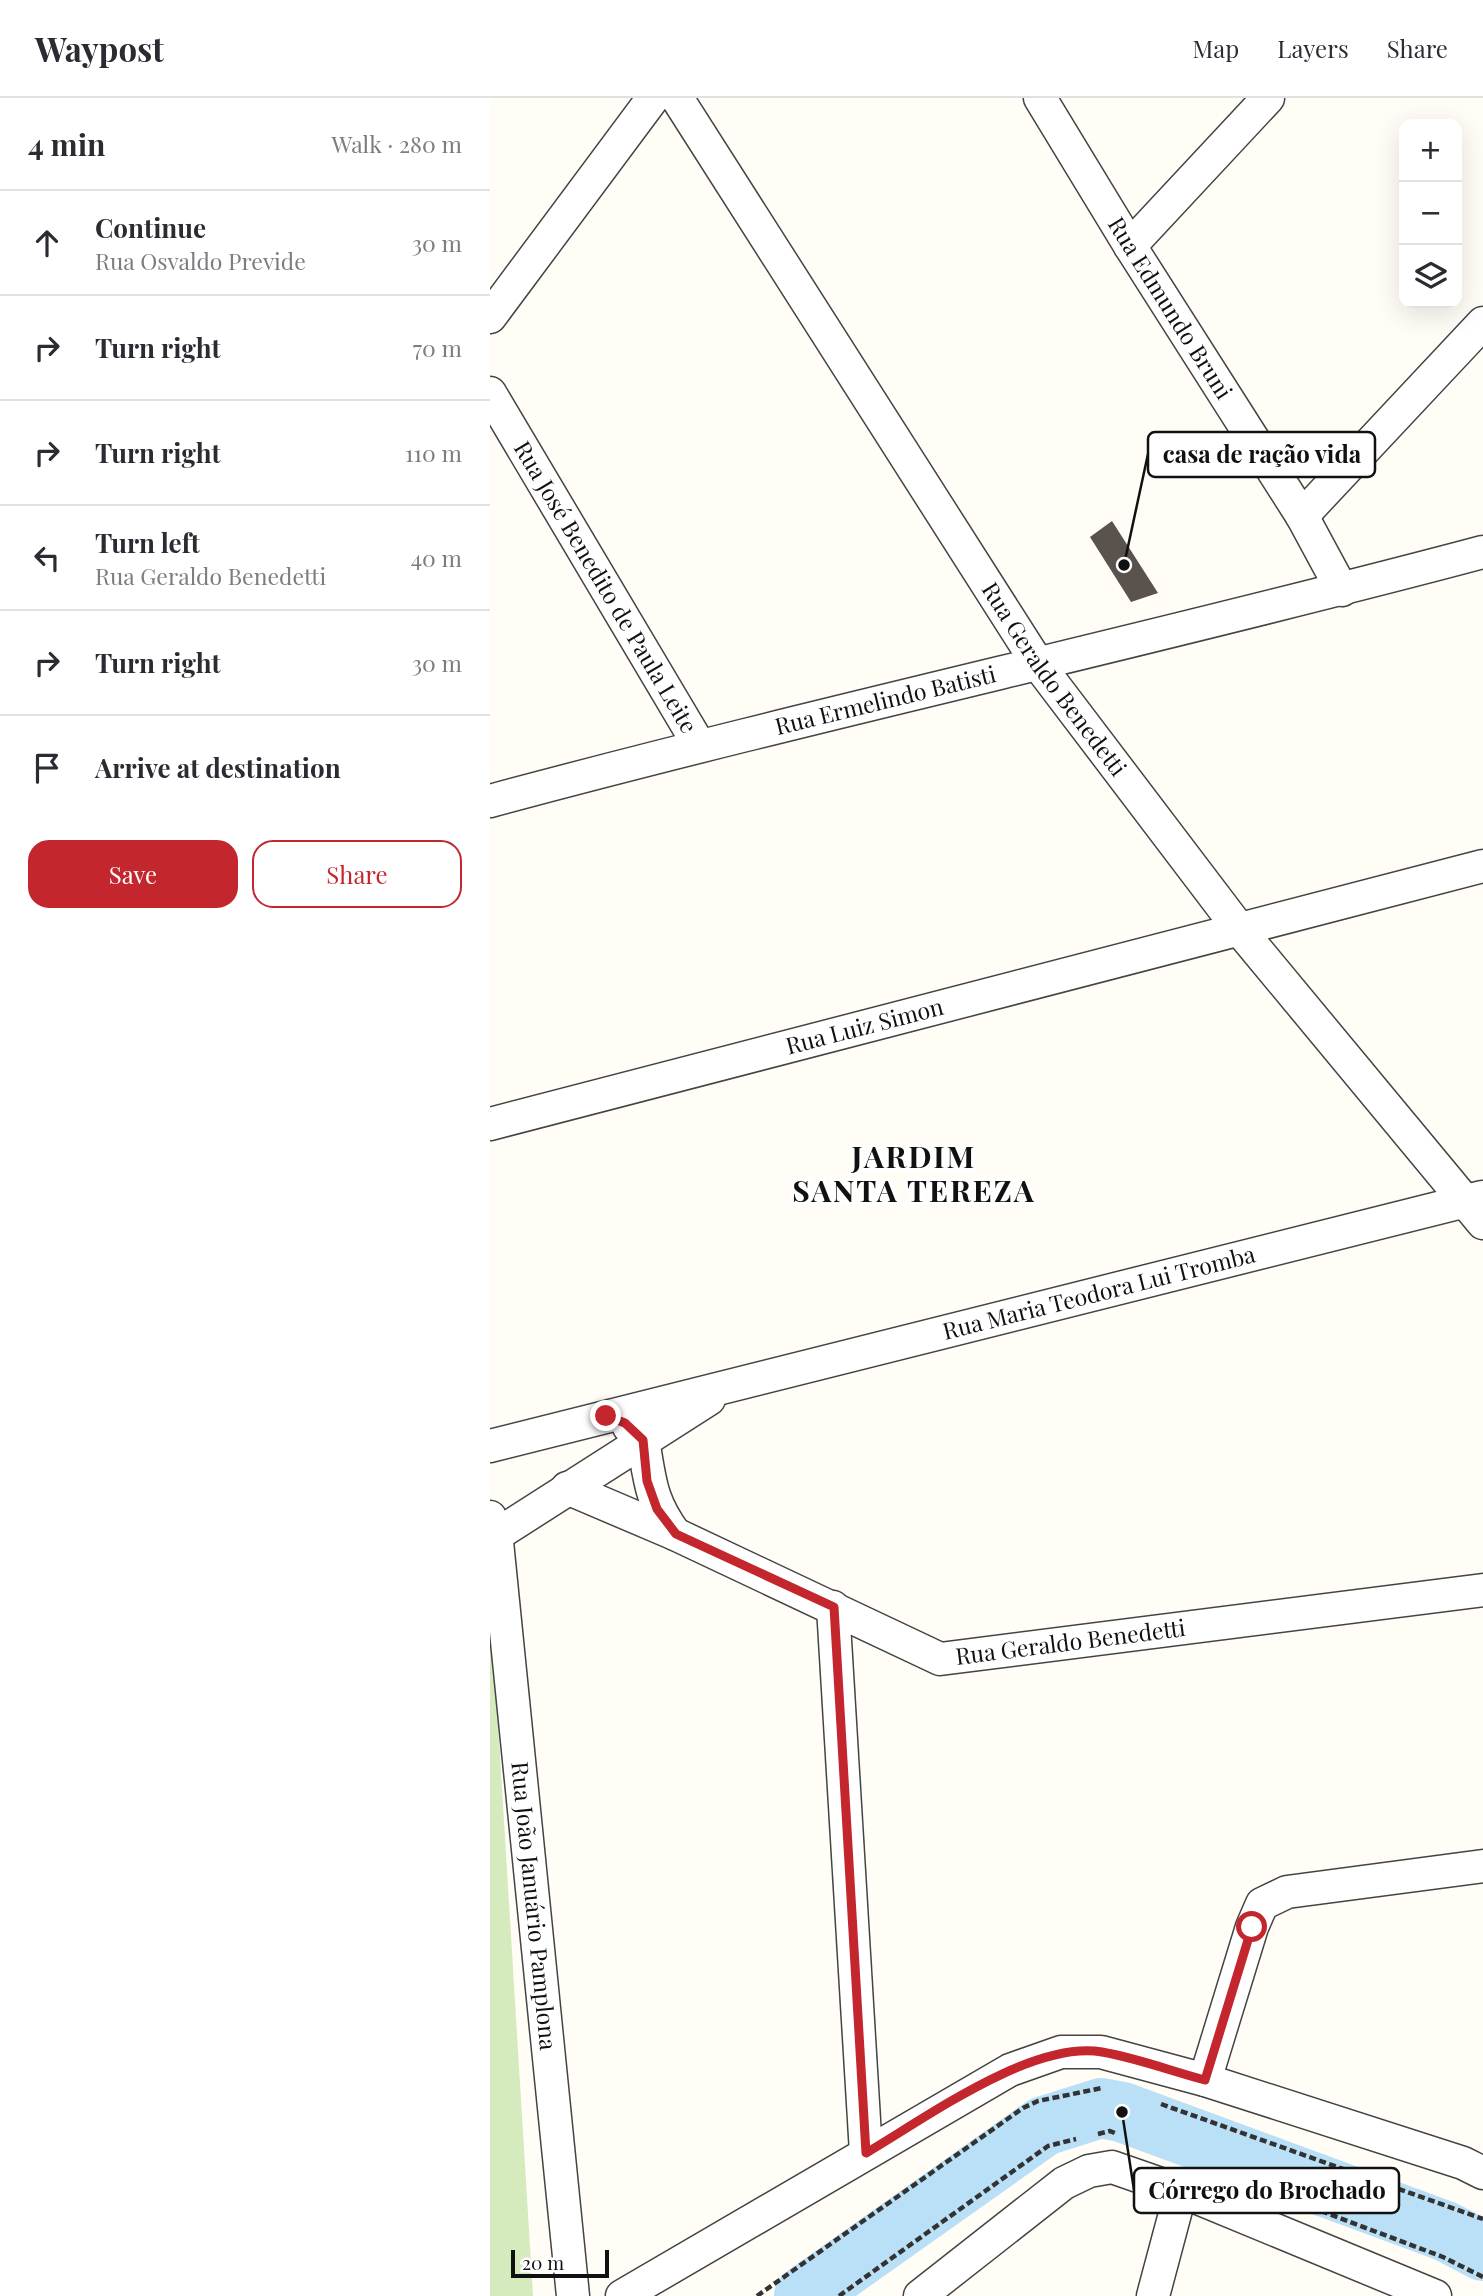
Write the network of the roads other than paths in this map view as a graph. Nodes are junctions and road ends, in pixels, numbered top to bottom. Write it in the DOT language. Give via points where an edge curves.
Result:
graph roads {
  1 [pos="653,98"];
  2 [pos="677,98"];
  3 [pos="1040,98"];
  4 [pos="1268,98"];
  5 [pos="1130,246"];
  6 [pos="490,317"];
  7 [pos="1483,323"];
  8 [pos="490,393"];
  9 [pos="1302,516"];
  10 [pos="1483,552"];
  11 [pos="1342,590"];
  12 [pos="1038,664"];
  13 [pos="699,745"];
  14 [pos="490,801"];
  15 [pos="1483,866"];
  16 [pos="1240,930"];
  17 [pos="490,1124"];
  18 [pos="1477,1207"];
  19 [pos="734,1384"];
  20 [pos="606,1416"];
  21 [pos="643,1440"];
  22 [pos="490,1446"];
  23 [pos="567,1488"];
  24 [pos="492,1529"];
  25 [pos="676,1534"];
  26 [pos="1483,1590"];
  27 [pos="834,1607"];
  28 [pos="1483,1866"];
  29 [pos="1205,2080"];
  30 [pos="866,2153"];
  31 [pos="1483,2173"];
  32 [pos="1181,2191"];
  33 [pos="573,2296"];
  34 [pos="622,2296"];
  35 [pos="920,2296"];
  36 [pos="1153,2296"];
  37 [pos="1434,2296"];
  1 -- 6 [label="street"];
  2 -- 12 [label="street, Rua Geraldo Benedetti"];
  3 -- 5 [label="street, Rua Edmundo Bruni"];
  4 -- 5 [label="street"];
  5 -- 9 [label="street, Rua Edmundo Bruni"];
  7 -- 9 [label="street"];
  8 -- 13 [label="street, Rua José Benedito de Paula Leite"];
  9 -- 11 [label="street, Rua Edmundo Bruni"];
  10 -- 11 [label="street, Rua Ermelindo Batisti"];
  11 -- 12 [label="street, Rua Ermelindo Batisti"];
  12 -- 13 [label="street, Rua Ermelindo Batisti"];
  12 -- 16 [label="street, Rua Geraldo Benedetti"];
  13 -- 14 [label="street, Rua Ermelindo Batisti"];
  15 -- 16 [label="street, Rua Luiz Simon"];
  16 -- 17 [label="street, Rua Luiz Simon"];
  16 -- 18 [label="street, Rua Geraldo Benedetti"];
  18 -- 19 [label="street, Rua Maria Teodora Lui Tromba"];
  19 -- 20 [label="street, Rua Maria Teodora Lui Tromba"];
  19 -- 21 [label="street, Rua Maria Teodora Lui Tromba"];
  20 -- 21 [label="street" via="625,1423"];
  20 -- 22 [label="street, Rua Maria Teodora Lui Tromba"];
  21 -- 23 [label="street, Rua Maria Teodora Lui Tromba"];
  21 -- 25 [label="street" via="647,1481 657,1509"];
  23 -- 24 [label="street, Rua Maria Teodora Lui Tromba"];
  23 -- 25 [label="street, Rua Geraldo Benedetti"];
  24 -- 33 [label="street, Rua João Januário Pamplona"];
  25 -- 27 [label="street, Rua Geraldo Benedetti"];
  26 -- 27 [label="street, Rua Geraldo Benedetti" via="940,1659"];
  27 -- 30 [label="street"];
  28 -- 29 [label="street" via="1287,1892 1262,1904"];
  29 -- 30 [label="street" via="1101,2052 1061,2052 1010,2070"];
  29 -- 31 [label="street"];
  30 -- 34 [label="street"];
  32 -- 35 [label="street" via="1112,2167 1088,2171 1064,2183"];
  32 -- 36 [label="street"];
  32 -- 37 [label="street"];
}
